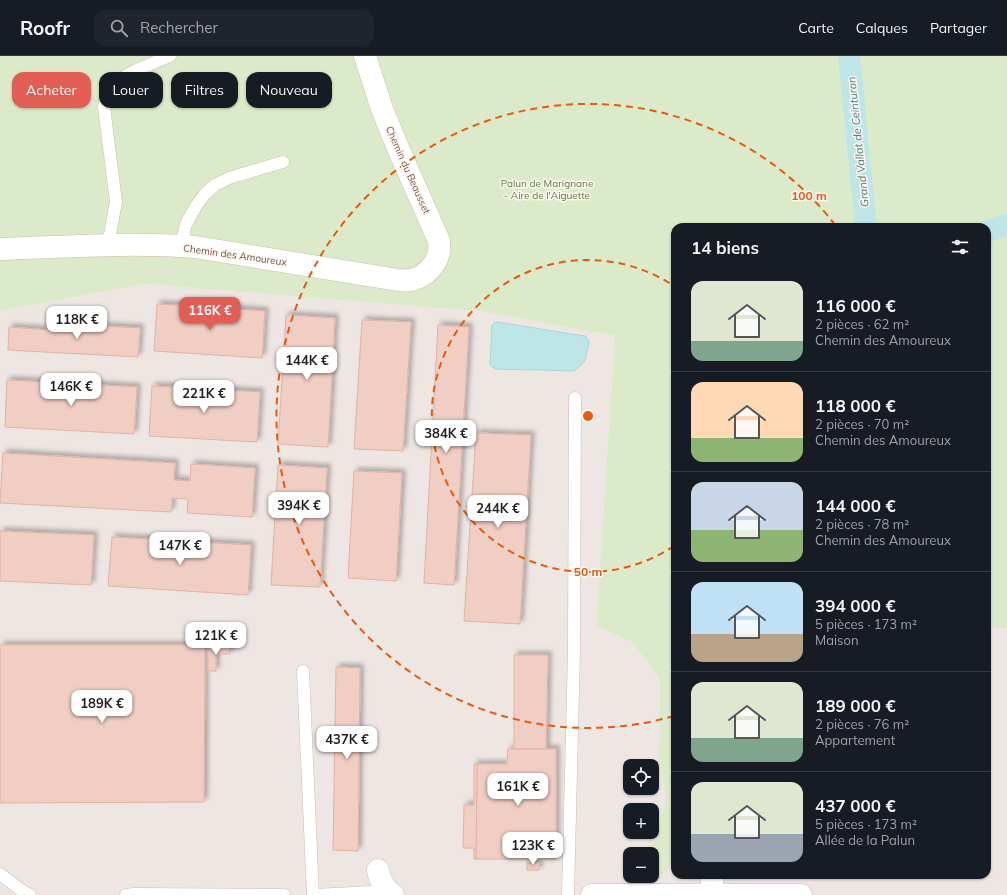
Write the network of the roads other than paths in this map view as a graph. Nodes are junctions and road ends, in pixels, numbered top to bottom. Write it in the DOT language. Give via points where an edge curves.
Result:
graph roads {
  1 [pos="170,56"];
  2 [pos="365,56"];
  3 [pos="283,162"];
  4 [pos="108,245"];
  5 [pos="181,246"];
  6 [pos="0,249"];
  7 [pos="436,260"];
  8 [pos="575,398"];
  9 [pos="303,671"];
  10 [pos="378,870"];
  11 [pos="1,875"];
  12 [pos="712,879"];
  13 [pos="390,893"];
  14 [pos="30,895"];
  15 [pos="126,895"];
  16 [pos="284,895"];
  17 [pos="313,895"];
  18 [pos="317,895"];
  19 [pos="568,895"];
  20 [pos="592,895"];
  21 [pos="712,895"];
  22 [pos="801,895"];
  1 -- 4 [label="lane" via="124,76 106,94 104,107 116,202"];
  2 -- 7 [label="street, Chemin du Beausset" via="382,109 439,241"];
  3 -- 5 [label="lane" via="229,178 215,185 196,206 186,224"];
  4 -- 5 [label="street, Chemin des Amoureux"];
  4 -- 6 [label="street, Chemin des Amoureux"];
  5 -- 7 [label="street, Chemin des Amoureux" via="398,280 411,280 422,276 431,269"];
  8 -- 19 [label="lane" via="574,650"];
  9 -- 17 [label="lane"];
  10 -- 13 [label="street" via="383,886"];
  11 -- 14 [label="lane"];
  12 -- 21 [label="street"];
  13 -- 18 [label="lane"];
  15 -- 16 [label="lane"];
  20 -- 21 [label="street"];
  21 -- 22 [label="street"];
}
